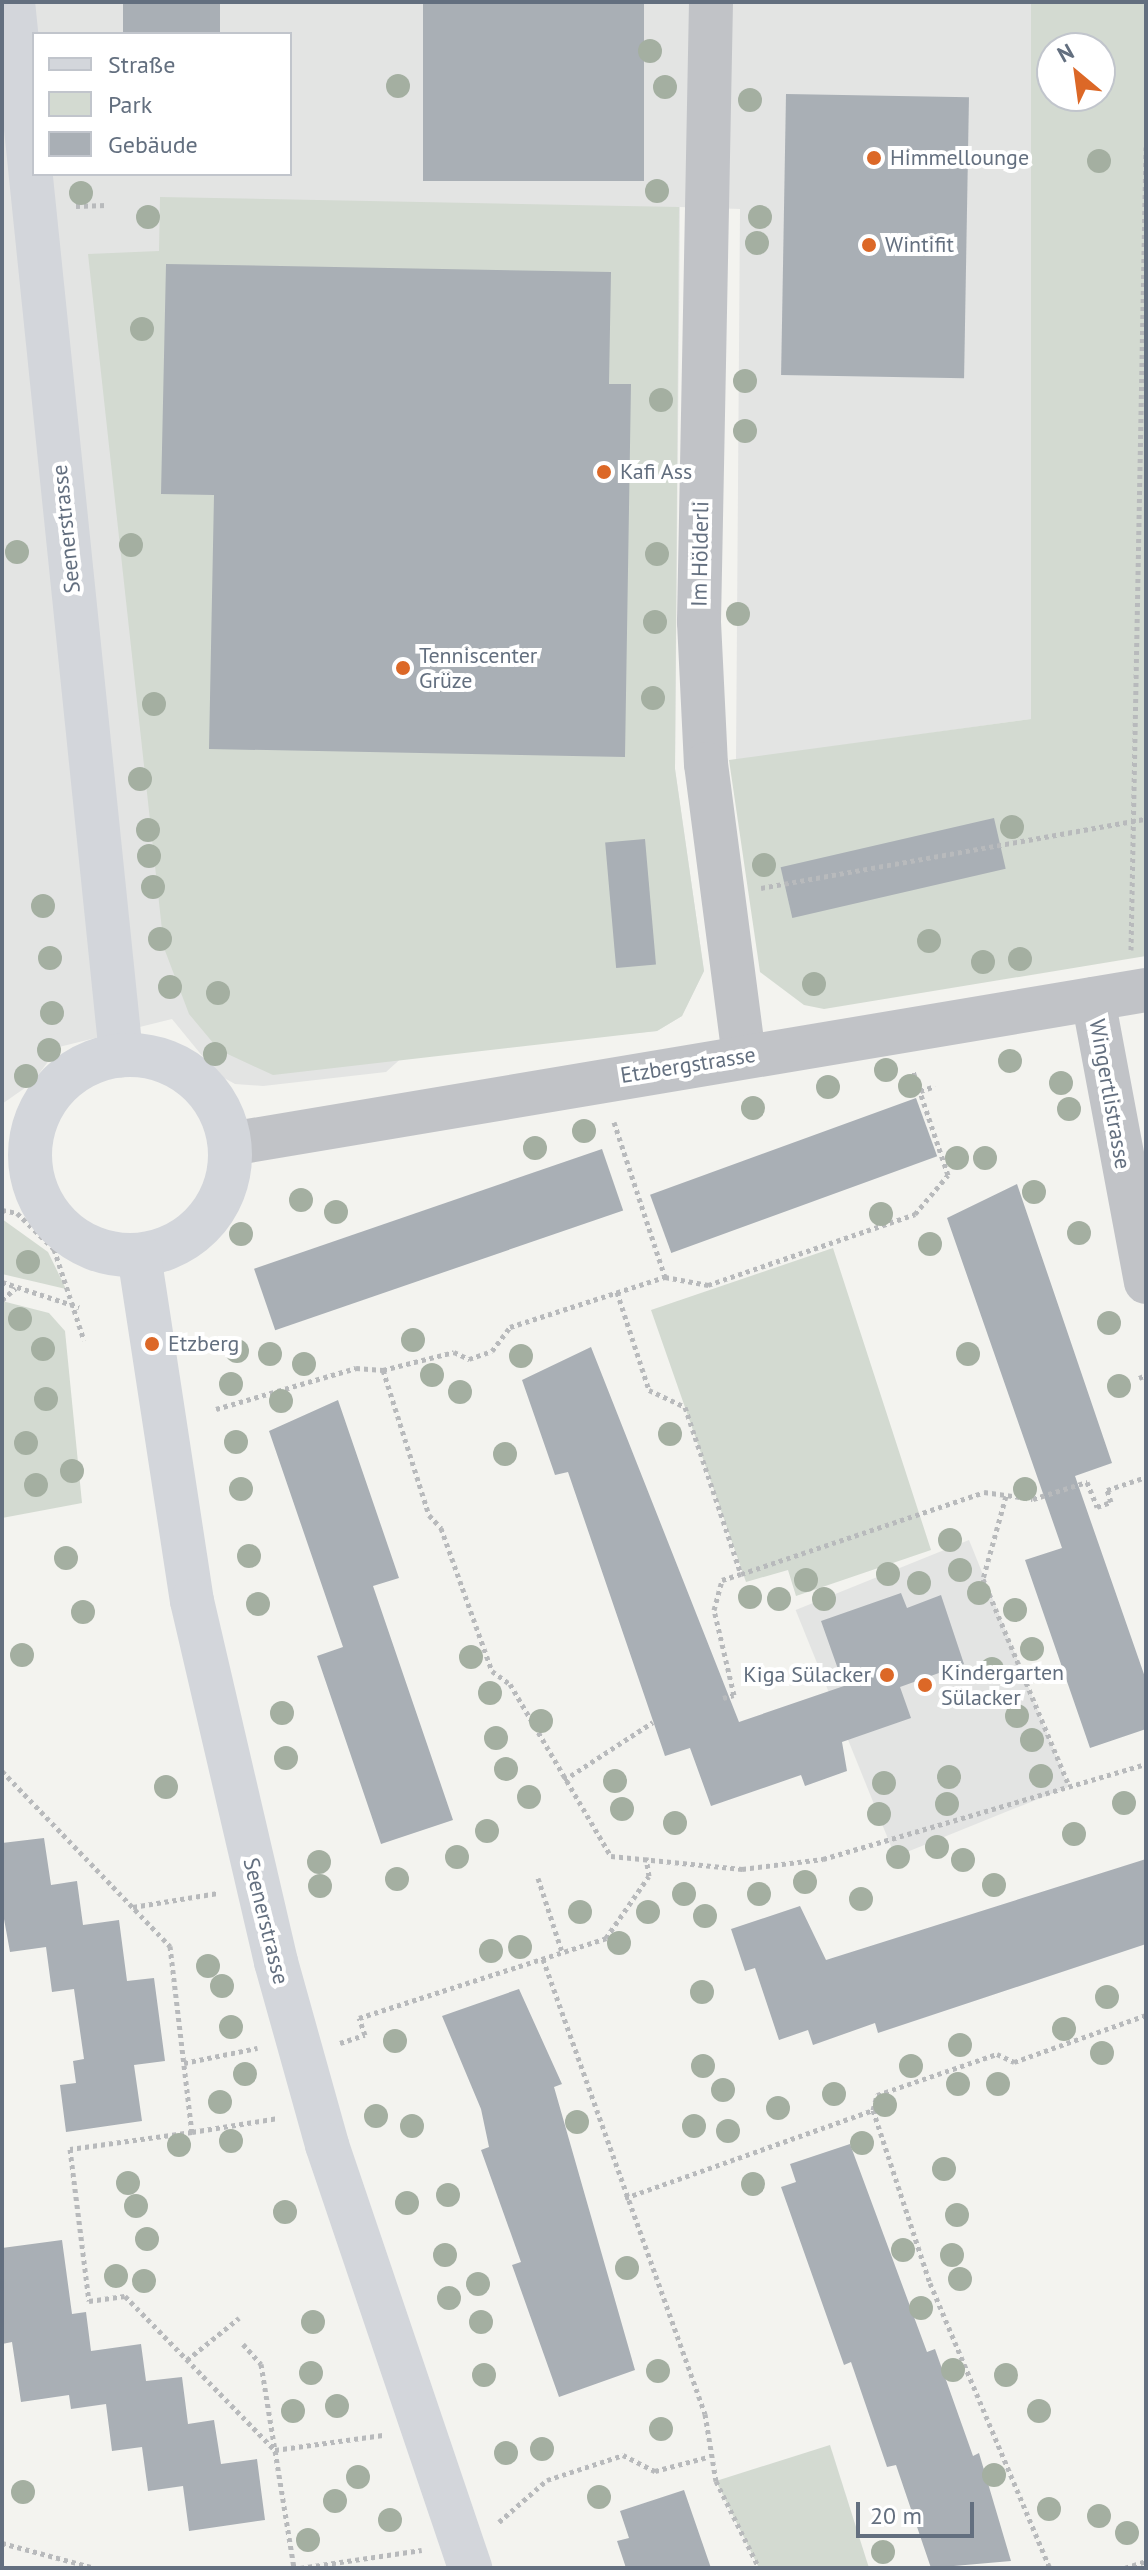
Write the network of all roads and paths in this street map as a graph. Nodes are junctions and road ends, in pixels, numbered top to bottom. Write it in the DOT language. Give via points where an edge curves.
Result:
graph roads {
  1 [pos="13,2"];
  2 [pos="711,2"];
  3 [pos="14,139"];
  4 [pos="1146,147"];
  5 [pos="107,205"];
  6 [pos="71,207"];
  7 [pos="1145,243"];
  8 [pos="1146,819"];
  9 [pos="1138,821"];
  10 [pos="746,891"];
  11 [pos="1139,977"];
  12 [pos="1093,999"];
  13 [pos="121,1055"];
  14 [pos="744,1056"];
  15 [pos="913,1071"];
  16 [pos="935,1086"];
  17 [pos="920,1091"];
  18 [pos="609,1109"];
  19 [pos="230,1144"];
  20 [pos="16,1166"];
  21 [pos="2,1210"];
  22 [pos="139,1255"];
  23 [pos="665,1277"];
  24 [pos="2,1282"];
  25 [pos="1146,1282"];
  26 [pos="17,1287"];
  27 [pos="617,1292"];
  28 [pos="2,1300"];
  29 [pos="79,1307"];
  30 [pos="84,1340"];
  31 [pos="383,1370"];
  32 [pos="216,1409"];
  33 [pos="1146,1477"];
  34 [pos="1006,1496"];
  35 [pos="741,1574"];
  36 [pos="723,1698"];
  37 [pos="653,1722"];
  38 [pos="1146,1764"];
  39 [pos="2,1771"];
  40 [pos="564,1780"];
  41 [pos="1069,1786"];
  42 [pos="646,1857"];
  43 [pos="538,1878"];
  44 [pos="225,1892"];
  45 [pos="132,1907"];
  46 [pos="562,1952"];
  47 [pos="543,1959"];
  48 [pos="1146,2015"];
  49 [pos="332,2045"];
  50 [pos="263,2046"];
  51 [pos="184,2063"];
  52 [pos="873,2110"];
  53 [pos="283,2117"];
  54 [pos="192,2132"];
  55 [pos="625,2198"];
  56 [pos="239,2318"];
  57 [pos="243,2344"];
  58 [pos="187,2360"];
  59 [pos="388,2434"];
  60 [pos="275,2450"];
  61 [pos="708,2457"];
  62 [pos="2,2543"];
  63 [pos="464,2553"];
  64 [pos="1146,2561"];
  65 [pos="95,2568"];
  66 [pos="297,2568"];
  67 [pos="759,2568"];
  68 [pos="1050,2568"];
  69 [pos="1125,2568"];
  1 -- 3 [label="main road, Seenerstrasse"];
  2 -- 14 [label="street, Im Hölderli" via="699,622 706,764"];
  3 -- 13 [label="main road, Seenerstrasse"];
  4 -- 7 [label="path"];
  5 -- 6 [label="path"];
  7 -- 9 [label="path"];
  8 -- 9 [label="path"];
  9 -- 10 [label="path"];
  9 -- 11 [label="path"];
  11 -- 12 [label="street, Etzbergstrasse"];
  12 -- 14 [label="street, Etzbergstrasse"];
  12 -- 25 [label="street, Wingertlistrasse"];
  13 -- 19 [label="main road" via="183,1069 208,1090"];
  13 -- 20 [label="main road" via="90,1062 54,1091"];
  14 -- 19 [label="street, Etzbergstrasse"];
  15 -- 17 [label="path"];
  16 -- 17 [label="path"];
  17 -- 23 [label="path" via="948,1175 915,1214 708,1285"];
  18 -- 23 [label="path"];
  19 -- 22 [label="main road" via="219,1201 199,1227 171,1246"];
  20 -- 22 [label="main road" via="54,1221 78,1241"];
  21 -- 29 [label="path" via="17,1213 54,1249"];
  22 -- 63 [label="main road, Seenerstrasse" via="192,1601 273,1949 327,2145"];
  23 -- 27 [label="path"];
  24 -- 26 [label="path"];
  26 -- 28 [label="path"];
  26 -- 29 [label="path"];
  27 -- 31 [label="path" via="510,1327 492,1351"];
  27 -- 35 [label="path" via="649,1390 685,1407"];
  29 -- 30 [label="path"];
  31 -- 32 [label="path" via="356,1368"];
  31 -- 40 [label="path" via="429,1515 441,1528 492,1671 510,1684"];
  33 -- 34 [label="path" via="1107,1490 1111,1502 1097,1507 1087,1482 1033,1499"];
  34 -- 35 [label="path" via="984,1492"];
  34 -- 41 [label="path" via="983,1579"];
  35 -- 36 [label="path" via="722,1580 714,1610 734,1695"];
  37 -- 40 [label="path"];
  38 -- 41 [label="path"];
  39 -- 45 [label="path"];
  40 -- 42 [label="path" via="611,1856"];
  41 -- 42 [label="path" via="823,1859 742,1869"];
  42 -- 46 [label="path" via="649,1876 606,1938"];
  43 -- 46 [label="path"];
  44 -- 45 [label="path"];
  45 -- 51 [label="path" via="170,1946"];
  46 -- 47 [label="path"];
  47 -- 49 [label="path" via="359,2018 365,2035"];
  47 -- 55 [label="path"];
  48 -- 52 [label="path" via="1014,2062 997,2054 877,2095"];
  50 -- 51 [label="path"];
  51 -- 54 [label="path"];
  52 -- 55 [label="path"];
  52 -- 68 [label="path" via="930,2283"];
  53 -- 54 [label="path"];
  54 -- 58 [label="path" via="70,2149 89,2301 125,2296"];
  55 -- 61 [label="path" via="705,2414"];
  56 -- 58 [label="path"];
  57 -- 60 [label="path" via="261,2364"];
  58 -- 60 [label="path"];
  59 -- 60 [label="path"];
  60 -- 66 [label="path"];
  61 -- 63 [label="path" via="655,2471 623,2455 547,2480 511,2517"];
  61 -- 67 [label="path" via="736,2532 750,2542"];
  62 -- 65 [label="path"];
  63 -- 66 [label="path"];
  64 -- 69 [label="path"];
}
